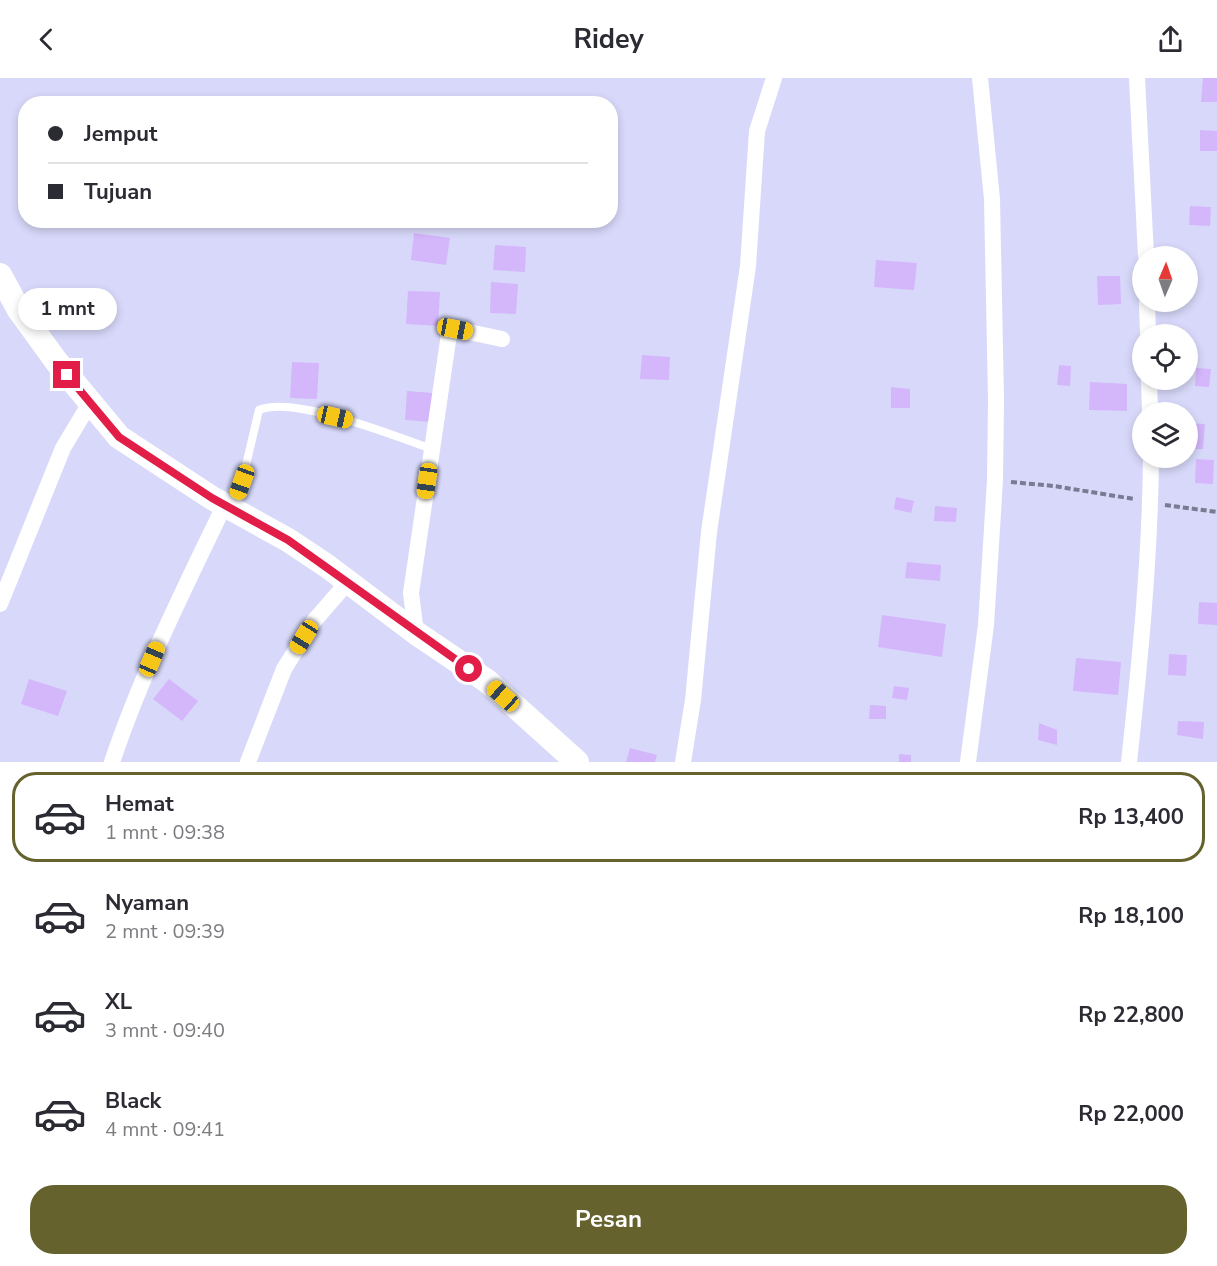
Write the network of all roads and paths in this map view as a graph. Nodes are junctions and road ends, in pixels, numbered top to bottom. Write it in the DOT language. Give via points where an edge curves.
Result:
graph roads {
  1 [pos="774,78"];
  2 [pos="980,78"];
  3 [pos="1137,78"];
  4 [pos="1145,246"];
  5 [pos="0,275"];
  6 [pos="502,339"];
  7 [pos="90,403"];
  8 [pos="432,449"];
  9 [pos="1151,468"];
  10 [pos="995,480"];
  11 [pos="1151,502"];
  12 [pos="229,506"];
  13 [pos="1217,512"];
  14 [pos="347,583"];
  15 [pos="0,604"];
  16 [pos="416,633"];
  17 [pos="112,762"];
  18 [pos="248,762"];
  19 [pos="577,762"];
  20 [pos="683,762"];
  21 [pos="968,762"];
  22 [pos="1128,762"];
  1 -- 20 [label="street" via="757,131 748,266 710,532"];
  2 -- 10 [label="street" via="992,200"];
  3 -- 4 [label="street"];
  5 -- 7 [label="street" via="19,310"];
  6 -- 8 [label="street" via="455,329 449,332"];
  7 -- 12 [label="street" via="119,437"];
  7 -- 15 [label="street" via="63,448"];
  8 -- 12 [label="lane" via="354,422 269,405 259,410 242,482"];
  8 -- 16 [label="street" via="411,592"];
  9 -- 11 [label="street"];
  10 -- 11 [label="path"];
  10 -- 21 [label="street" via="986,625"];
  11 -- 13 [label="path"];
  11 -- 22 [label="street"];
  12 -- 14 [label="street" via="288,540"];
  12 -- 17 [label="street" via="171,617"];
  14 -- 16 [label="street"];
  14 -- 18 [label="street" via="314,621 284,669"];
  16 -- 19 [label="street" via="487,681"];
}
